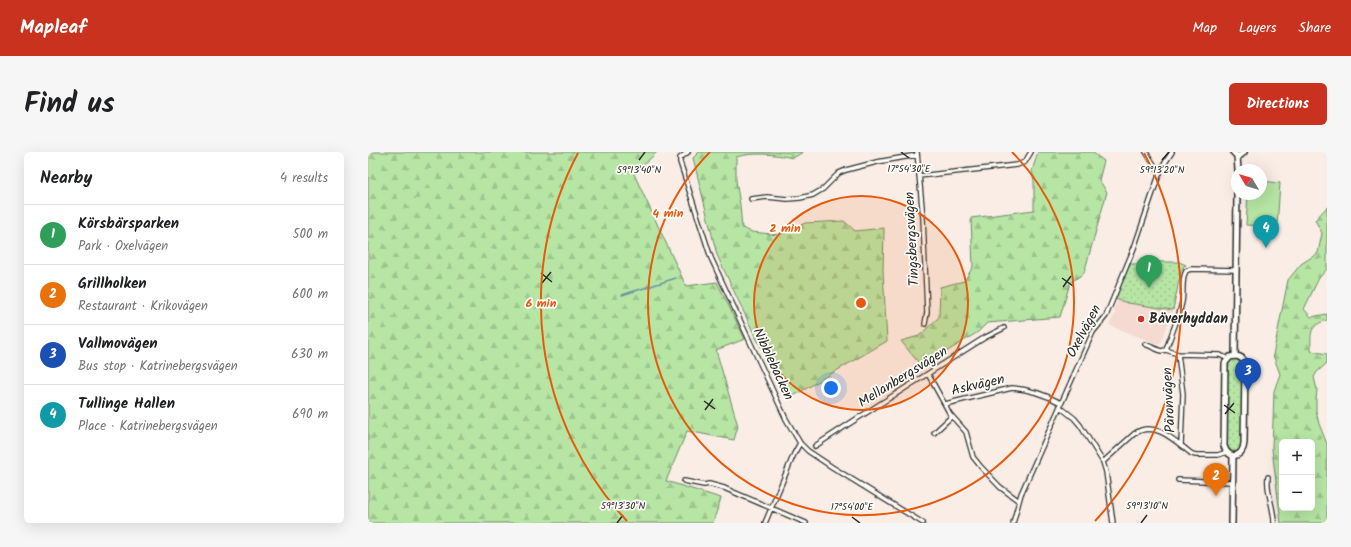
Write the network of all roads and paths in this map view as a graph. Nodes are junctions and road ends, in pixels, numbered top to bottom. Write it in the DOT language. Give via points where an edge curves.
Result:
graph roads {
  1 [pos="688,152"];
  2 [pos="1031,152"];
  3 [pos="1146,152"];
  4 [pos="1172,152"];
  5 [pos="1233,152"];
  6 [pos="1244,152"];
  7 [pos="917,153"];
  8 [pos="1238,156"];
  9 [pos="1238,164"];
  10 [pos="1161,171"];
  11 [pos="920,176"];
  12 [pos="751,199"];
  13 [pos="1238,200"];
  14 [pos="1236,270"];
  15 [pos="925,324"];
  16 [pos="1004,328"];
  17 [pos="1145,344"];
  18 [pos="1166,350"];
  19 [pos="1178,354"];
  20 [pos="1235,356"];
  21 [pos="1228,359"];
  22 [pos="928,374"];
  23 [pos="945,404"];
  24 [pos="1060,405"];
  25 [pos="952,416"];
  26 [pos="934,433"];
  27 [pos="800,443"];
  28 [pos="1181,445"];
  29 [pos="815,446"];
  30 [pos="1227,452"];
  31 [pos="1233,456"];
  32 [pos="1103,462"];
  33 [pos="1268,477"];
  34 [pos="1178,480"];
  35 [pos="684,481"];
  36 [pos="1232,482"];
  37 [pos="1019,501"];
  38 [pos="771,508"];
  39 [pos="765,523"];
  40 [pos="806,523"];
  41 [pos="923,523"];
  42 [pos="1013,523"];
  43 [pos="1113,523"];
  44 [pos="1232,523"];
  45 [pos="1274,523"];
  1 -- 27 [label="street, Nibblebacken" via="680,158 680,162 711,258 786,419"];
  2 -- 11 [label="street" via="1025,162 1017,165"];
  3 -- 10 [label="street"];
  4 -- 10 [label="street, Oxelvägen"];
  5 -- 8 [label="street"];
  6 -- 8 [label="street"];
  7 -- 11 [label="street, Tingsbergsvägen"];
  7 -- 12 [label="street" via="846,170 813,195 787,200 767,197"];
  8 -- 9 [label="street"];
  10 -- 24 [label="street, Oxelvägen" via="1134,248 1106,316 1093,332"];
  11 -- 15 [label="street, Tingsbergsvägen" via="927,312"];
  13 -- 14 [label="street"];
  14 -- 18 [label="street" via="1186,271 1182,303"];
  14 -- 20 [label="street"];
  16 -- 22 [label="street, Mellanbergsvägen"];
  17 -- 18 [label="street" via="1161,351"];
  18 -- 19 [label="street"];
  19 -- 21 [label="street" via="1220,355"];
  19 -- 28 [label="street, Päronvägen" via="1183,394"];
  20 -- 21 [label="street"];
  20 -- 31 [label="street" via="1241,357 1245,365 1244,448"];
  21 -- 30 [label="street" via="1225,363 1224,381 1224,446"];
  22 -- 23 [label="street"];
  22 -- 29 [label="street, Mellanbergsvägen"];
  23 -- 24 [label="street, Askvägen" via="1020,388 1035,392"];
  23 -- 25 [label="street"];
  24 -- 32 [label="street, Askvägen" via="1080,425"];
  24 -- 37 [label="street, Oxelvägen"];
  25 -- 26 [label="street"];
  25 -- 37 [label="street" via="966,432 973,457 981,468"];
  27 -- 38 [label="street"];
  27 -- 41 [label="street, Nibblebacken" via="832,467"];
  28 -- 30 [label="street" via="1196,455 1218,455"];
  28 -- 32 [label="street" via="1160,432 1138,431"];
  30 -- 31 [label="street"];
  31 -- 36 [label="street"];
  32 -- 43 [label="street, Askvägen"];
  33 -- 45 [label="street" via="1268,494"];
  34 -- 36 [label="street"];
  35 -- 38 [label="street" via="724,488"];
  36 -- 44 [label="street"];
  37 -- 42 [label="street, Oxelvägen"];
  38 -- 39 [label="street"];
  38 -- 40 [label="street"];
}
